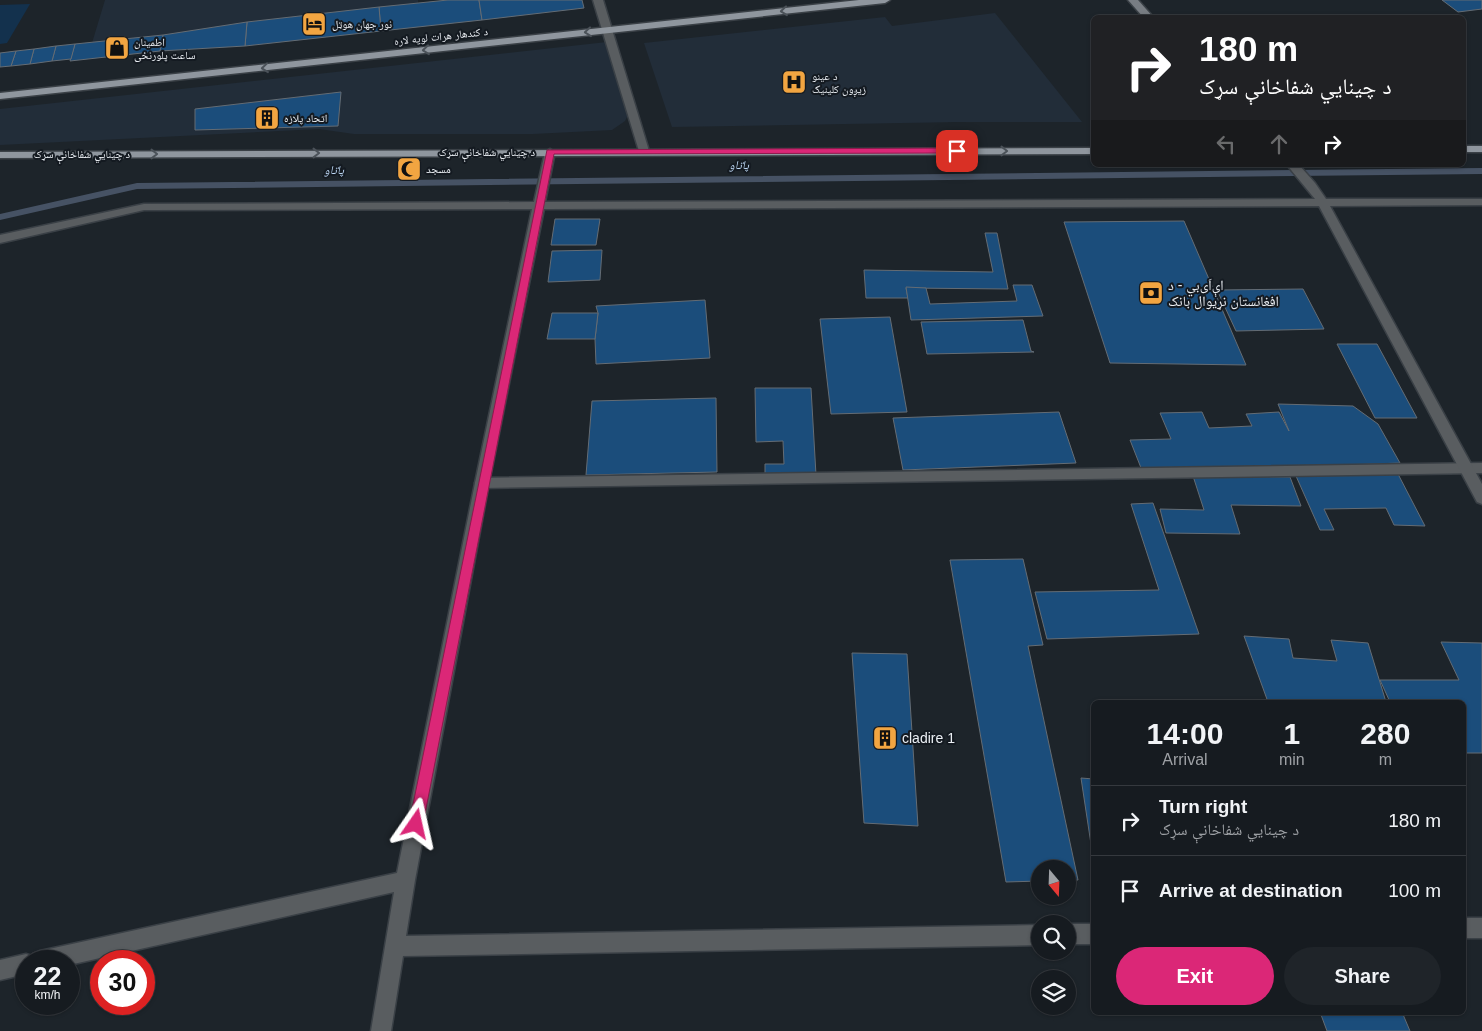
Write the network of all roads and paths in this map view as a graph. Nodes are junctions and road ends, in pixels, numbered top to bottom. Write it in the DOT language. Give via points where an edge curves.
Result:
graph roads {
  1 [pos="598,0"];
  2 [pos="885,0"];
  3 [pos="1133,0"];
  4 [pos="842,2"];
  5 [pos="1147,15"];
  6 [pos="608,30"];
  7 [pos="0,96"];
  8 [pos="1466,149"];
  9 [pos="1482,149"];
  10 [pos="644,151"];
  11 [pos="1091,151"];
  12 [pos="550,152"];
  13 [pos="0,155"];
  14 [pos="1295,167"];
  15 [pos="541,200"];
  16 [pos="1482,202"];
  17 [pos="1323,203"];
  18 [pos="0,239"];
  19 [pos="1464,468"];
  20 [pos="1482,468"];
  21 [pos="482,483"];
  22 [pos="1482,498"];
  23 [pos="405,880"];
  24 [pos="1466,928"];
  25 [pos="1482,928"];
  26 [pos="1076,934"];
  27 [pos="1091,934"];
  28 [pos="1031,935"];
  29 [pos="396,946"];
  30 [pos="80,952"];
  31 [pos="15,967"];
  32 [pos="0,970"];
  33 [pos="381,1031"];
  1 -- 6 [label="street"];
  2 -- 4 [label="main road, د کندهار هرات لویه لاره"];
  3 -- 5 [label="main road"];
  4 -- 6 [label="main road, د کندهار هرات لویه لاره, one-way"];
  6 -- 7 [label="main road, د کندهار هرات لویه لاره, one-way"];
  6 -- 10 [label="street"];
  8 -- 9 [label="main road"];
  10 -- 11 [label="main road, د چينايي شفاخانې سړک, one-way"];
  10 -- 12 [label="main road, د چينايي شفاخانې سړک"];
  13 -- 12 [label="main road, د چينايي شفاخانې سړک, one-way"];
  12 -- 15 [label="street"];
  14 -- 17 [label="street"];
  15 -- 17 [label="street"];
  15 -- 18 [label="street" via="144,207"];
  15 -- 21 [label="street"];
  16 -- 17 [label="street"];
  17 -- 19 [label="street"];
  19 -- 20 [label="street"];
  19 -- 21 [label="street"];
  19 -- 22 [label="street"];
  21 -- 23 [label="street"];
  23 -- 29 [label="street"];
  23 -- 30 [label="street"];
  24 -- 25 [label="street"];
  26 -- 27 [label="street"];
  28 -- 29 [label="street"];
  29 -- 33 [label="street"];
  31 -- 32 [label="street"];
}
